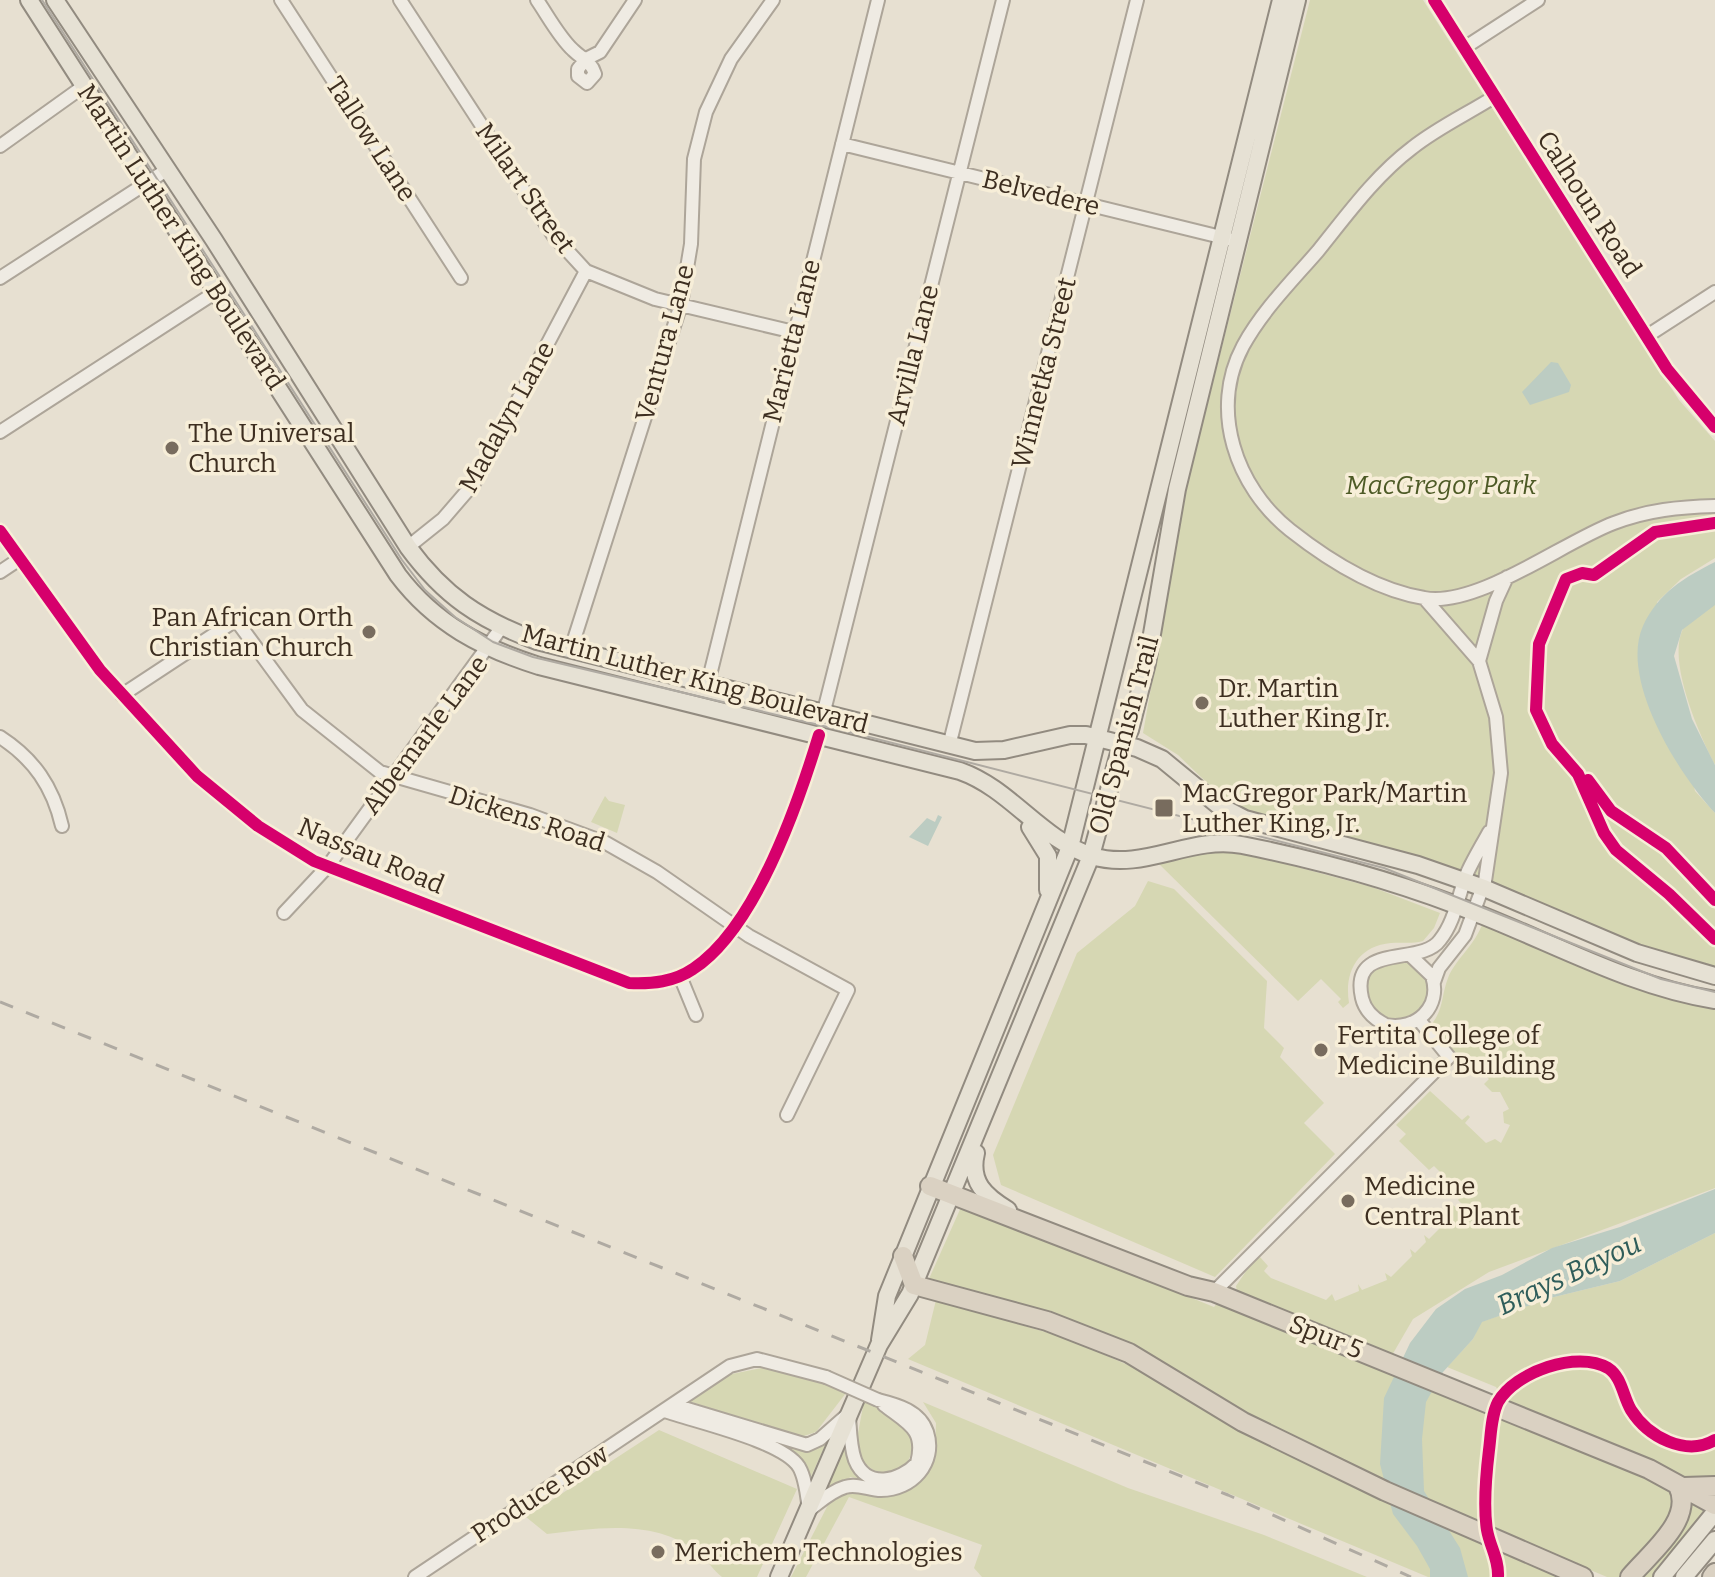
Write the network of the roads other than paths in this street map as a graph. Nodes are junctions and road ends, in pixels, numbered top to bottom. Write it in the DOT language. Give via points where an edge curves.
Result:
graph roads {
  1 [pos="29,0"];
  2 [pos="55,0"];
  3 [pos="299,0"];
  4 [pos="400,0"];
  5 [pos="537,0"];
  6 [pos="635,0"];
  7 [pos="773,0"];
  8 [pos="878,0"];
  9 [pos="1003,0"];
  10 [pos="1137,0"];
  11 [pos="1281,0"];
  12 [pos="1297,0"];
  13 [pos="1434,0"];
  14 [pos="1538,0"];
  15 [pos="283,4"];
  16 [pos="1464,48"];
  17 [pos="586,59"];
  18 [pos="587,83"];
  19 [pos="84,86"];
  20 [pos="1494,97"];
  21 [pos="842,144"];
  22 [pos="0,146"];
  23 [pos="165,171"];
  24 [pos="960,172"];
  25 [pos="147,183"];
  26 [pos="1086,204"];
  27 [pos="1222,238"];
  28 [pos="1239,242"];
  29 [pos="586,271"];
  30 [pos="0,278"];
  31 [pos="461,278"];
  32 [pos="216,292"];
  33 [pos="1715,292"];
  34 [pos="681,304"];
  35 [pos="794,332"];
  36 [pos="1647,336"];
  37 [pos="1715,427"];
  38 [pos="0,432"];
  39 [pos="1715,506"];
  40 [pos="0,531"];
  41 [pos="408,547"];
  42 [pos="18,560"];
  43 [pos="0,572"];
  44 [pos="1507,577"];
  45 [pos="1425,599"];
  46 [pos="501,628"];
  47 [pos="489,649"];
  48 [pos="571,649"];
  49 [pos="1479,661"];
  50 [pos="708,683"];
  51 [pos="122,695"];
  52 [pos="824,711"];
  53 [pos="819,735"];
  54 [pos="0,737"];
  55 [pos="1100,738"];
  56 [pos="1124,744"];
  57 [pos="949,746"];
  58 [pos="393,777"];
  59 [pos="1001,793"];
  60 [pos="62,826"];
  61 [pos="1493,826"];
  62 [pos="1070,847"];
  63 [pos="1091,856"];
  64 [pos="328,866"];
  65 [pos="1465,880"];
  66 [pos="1484,888"];
  67 [pos="1048,902"];
  68 [pos="1457,905"];
  69 [pos="1475,912"];
  70 [pos="284,913"];
  71 [pos="734,926"];
  72 [pos="1411,956"];
  73 [pos="680,976"];
  74 [pos="1715,976"];
  75 [pos="1434,982"];
  76 [pos="1715,1000"];
  77 [pos="696,1015"];
  78 [pos="1419,1020"];
  79 [pos="989,1107"];
  80 [pos="787,1115"];
  81 [pos="930,1186"];
  82 [pos="952,1196"];
  83 [pos="1022,1220"];
  84 [pos="903,1256"];
  85 [pos="914,1285"];
  86 [pos="1220,1294"];
  87 [pos="879,1345"];
  88 [pos="878,1400"];
  89 [pos="670,1408"];
  90 [pos="849,1414"];
  91 [pos="1678,1486"];
  92 [pos="1715,1486"];
  93 [pos="1715,1505"];
  94 [pos="809,1510"];
  95 [pos="1715,1512"];
  96 [pos="1715,1540"];
  97 [pos="415,1577"];
  98 [pos="779,1577"];
  99 [pos="1583,1577"];
  100 [pos="1630,1577"];
  101 [pos="1662,1577"];
  102 [pos="1684,1577"];
  1 -- 19 [label="main road, Martin Luther King Boulevard"];
  2 -- 23 [label="main road, Martin Luther King Boulevard"];
  3 -- 15 [label="street"];
  4 -- 29 [label="street, Milart Street" via="553,235"];
  5 -- 17 [label="street" via="572,49"];
  6 -- 17 [label="street" via="600,52"];
  7 -- 34 [label="street, Ventura Lane" via="731,59 706,112 694,159 691,244"];
  8 -- 21 [label="street, Marietta Lane"];
  9 -- 24 [label="street, Arvilla Lane"];
  10 -- 26 [label="street, Winnetka Street"];
  11 -- 27 [label="main road, Old Spanish Trail"];
  12 -- 28 [label="main road, Old Spanish Trail"];
  13 -- 16 [label="street, Calhoun Road"];
  14 -- 16 [label="street"];
  15 -- 31 [label="street, Tallow Lane"];
  16 -- 20 [label="street, Calhoun Road"];
  17 -- 18 [label="street" via="595,74"];
  19 -- 22 [label="street"];
  19 -- 25 [label="main road, Martin Luther King Boulevard"];
  20 -- 36 [label="street, Calhoun Road"];
  20 -- 45 [label="street" via="1415,145 1373,185 1255,326 1230,382 1235,455 1261,503 1335,563"];
  21 -- 24 [label="street, Belvedere"];
  21 -- 35 [label="street, Marietta Lane"];
  23 -- 25 [label="street"];
  23 -- 41 [label="main road, Martin Luther King Boulevard"];
  24 -- 26 [label="street, Belvedere"];
  24 -- 52 [label="street, Arvilla Lane"];
  25 -- 30 [label="street"];
  25 -- 32 [label="main road, Martin Luther King Boulevard"];
  26 -- 27 [label="street, Belvedere"];
  26 -- 57 [label="street, Winnetka Street"];
  27 -- 28 [label="street, Belvedere"];
  27 -- 55 [label="main road, Old Spanish Trail"];
  28 -- 56 [label="main road, Old Spanish Trail" via="1177,489 1147,663"];
  29 -- 34 [label="street, Milart Street" via="628,291"];
  29 -- 41 [label="street, Madalyn Lane" via="474,483 443,519"];
  32 -- 38 [label="street"];
  32 -- 47 [label="main road, Martin Luther King Boulevard" via="409,589 442,621"];
  33 -- 36 [label="street"];
  34 -- 35 [label="street, Milart Street"];
  34 -- 48 [label="street, Ventura Lane"];
  35 -- 50 [label="street, Marietta Lane"];
  36 -- 37 [label="street, Calhoun Road"];
  39 -- 44 [label="street" via="1647,512 1612,523"];
  40 -- 42 [label="street, Nassau Road"];
  41 -- 46 [label="main road, Martin Luther King Boulevard" via="443,590"];
  42 -- 43 [label="street"];
  42 -- 51 [label="street, Nassau Road"];
  44 -- 45 [label="street" via="1465,593"];
  44 -- 49 [label="street"];
  45 -- 49 [label="street"];
  46 -- 47 [label="street, Albemarle Lane"];
  46 -- 48 [label="main road, Martin Luther King Boulevard"];
  47 -- 53 [label="main road, Martin Luther King Boulevard"];
  47 -- 58 [label="street, Albemarle Lane"];
  48 -- 50 [label="main road, Martin Luther King Boulevard"];
  49 -- 61 [label="street" via="1500,745 1500,799"];
  50 -- 52 [label="main road, Martin Luther King Boulevard"];
  51 -- 58 [label="street, Dickens Road" via="236,620 302,710 357,757"];
  51 -- 64 [label="street, Nassau Road" via="197,776 258,826"];
  52 -- 57 [label="main road, Martin Luther King Boulevard"];
  53 -- 59 [label="main road, Martin Luther King Boulevard" via="960,771"];
  53 -- 71 [label="street" via="780,846"];
  54 -- 60 [label="street" via="39,772"];
  55 -- 56 [label="main road, Martin Luther King Boulevard"];
  55 -- 57 [label="main road, Martin Luther King Boulevard" via="1058,737 990,751"];
  55 -- 62 [label="main road, Old Spanish Trail"];
  56 -- 63 [label="main road, Old Spanish Trail"];
  56 -- 65 [label="main road, Martin Luther King Boulevard" via="1162,759 1218,805 1245,819"];
  58 -- 64 [label="street, Albemarle Lane"];
  58 -- 71 [label="street, Dickens Road" via="530,815 606,843"];
  59 -- 62 [label="main road, Martin Luther King Boulevard" via="1034,824"];
  59 -- 67 [label="main road" via="1048,856"];
  61 -- 65 [label="street"];
  61 -- 66 [label="street"];
  62 -- 63 [label="main road, Martin Luther King Boulevard"];
  62 -- 67 [label="main road, Old Spanish Trail"];
  63 -- 68 [label="main road, Martin Luther King Boulevard" via="1142,860 1226,843 1380,880"];
  63 -- 79 [label="main road, Old Spanish Trail"];
  64 -- 70 [label="street, Albemarle Lane"];
  64 -- 73 [label="street, Nassau Road" via="613,979 642,984"];
  65 -- 66 [label="main road, Martin Luther King Boulevard"];
  65 -- 68 [label="street"];
  66 -- 69 [label="street"];
  66 -- 74 [label="main road, Martin Luther King Boulevard" via="1637,953"];
  67 -- 81 [label="main road, Old Spanish Trail"];
  68 -- 69 [label="main road, Martin Luther King Boulevard"];
  68 -- 72 [label="street" via="1439,943"];
  69 -- 75 [label="street"];
  69 -- 76 [label="main road, Martin Luther King Boulevard" via="1652,985"];
  71 -- 73 [label="street, Nassau Road" via="702,963"];
  71 -- 80 [label="street, Dickens Road" via="848,990"];
  72 -- 75 [label="street"];
  72 -- 78 [label="street" via="1390,954 1375,962 1364,975 1361,992 1366,1009 1386,1025"];
  73 -- 77 [label="street"];
  75 -- 78 [label="street" via="1432,1002"];
  78 -- 86 [label="street" via="1449,1057"];
  79 -- 82 [label="main road, Old Spanish Trail"];
  79 -- 83 [label="main road" via="974,1173 984,1194"];
  81 -- 82 [label="highway, Spur 5 / Spur 5"];
  81 -- 84 [label="main road, Old Spanish Trail"];
  82 -- 83 [label="highway, Spur 5 / Spur 5"];
  82 -- 85 [label="main road, Old Spanish Trail"];
  83 -- 86 [label="highway, Spur 5 / Spur 5"];
  84 -- 85 [label="highway"];
  84 -- 87 [label="main road, Old Spanish Trail" via="887,1296"];
  85 -- 87 [label="main road, Old Spanish Trail"];
  85 -- 99 [label="highway" via="1047,1321 1129,1353 1243,1422"];
  86 -- 91 [label="highway, Spur 5 / Spur 5" via="1649,1469"];
  87 -- 90 [label="main road, Old Spanish Trail"];
  88 -- 89 [label="street, Produce Row, bridge" via="826,1377 757,1359 730,1366"];
  88 -- 90 [label="street, Produce Row" via="911,1422 920,1439 917,1463 897,1479 879,1480 856,1463"];
  88 -- 94 [label="street, Produce Row" via="907,1410 924,1426 929,1449 925,1467 900,1488 846,1486"];
  89 -- 90 [label="street" via="807,1445"];
  89 -- 94 [label="street" via="792,1459 801,1469"];
  89 -- 97 [label="street, Produce Row"];
  90 -- 94 [label="main road, Old Spanish Trail"];
  91 -- 92 [label="highway"];
  91 -- 93 [label="highway, Spur 5 / Spur 5"];
  91 -- 100 [label="highway" via="1681,1515"];
  94 -- 98 [label="main road, Old Spanish Trail"];
  95 -- 101 [label="main road"];
  96 -- 102 [label="main road"];
}
